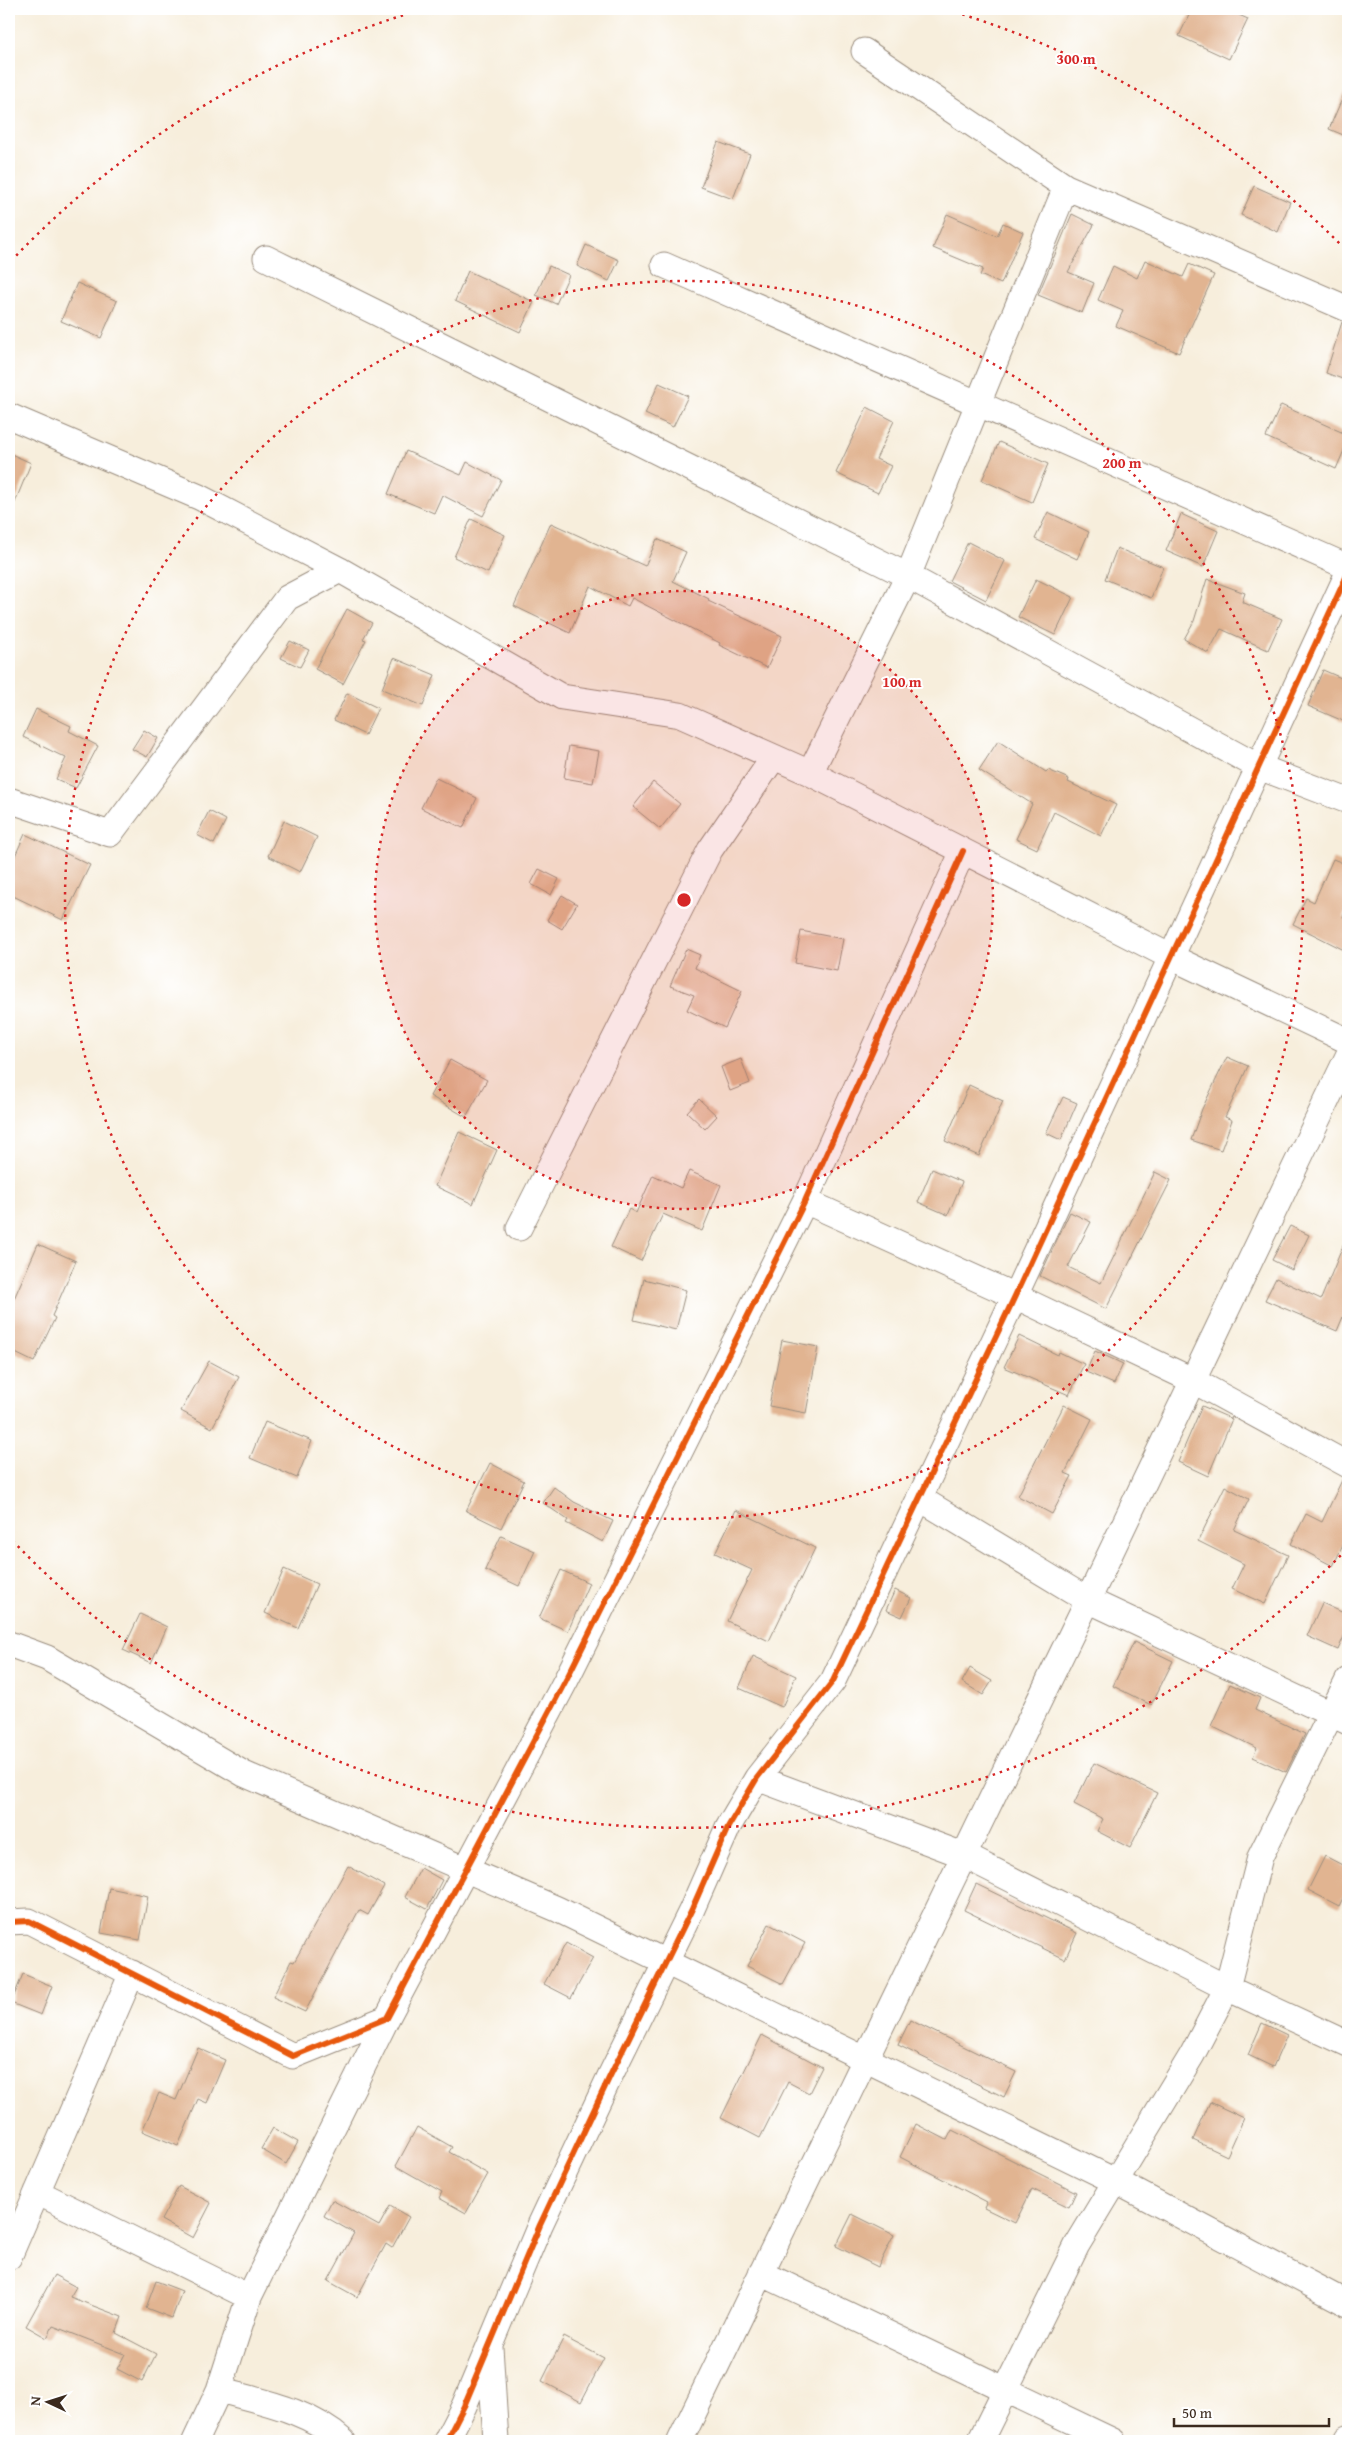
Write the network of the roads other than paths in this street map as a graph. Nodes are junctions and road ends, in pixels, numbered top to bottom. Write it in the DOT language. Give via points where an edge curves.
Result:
graph roads {
  1 [pos="864,51"];
  2 [pos="1066,187"];
  3 [pos="266,258"];
  4 [pos="664,265"];
  5 [pos="1348,308"];
  6 [pos="978,405"];
  7 [pos="9,416"];
  8 [pos="1348,567"];
  9 [pos="340,570"];
  10 [pos="1348,573"];
  11 [pos="908,576"];
  12 [pos="774,757"];
  13 [pos="1259,767"];
  14 [pos="810,773"];
  15 [pos="9,800"];
  16 [pos="1348,801"];
  17 [pos="964,851"];
  18 [pos="1171,957"];
  19 [pos="1348,1041"];
  20 [pos="1348,1056"];
  21 [pos="804,1201"];
  22 [pos="519,1228"];
  23 [pos="1015,1296"];
  24 [pos="1192,1380"];
  25 [pos="1348,1465"];
  26 [pos="919,1498"];
  27 [pos="1088,1600"];
  28 [pos="9,1644"];
  29 [pos="1348,1680"];
  30 [pos="1339,1718"];
  31 [pos="757,1778"];
  32 [pos="963,1856"];
  33 [pos="466,1869"];
  34 [pos="9,1922"];
  35 [pos="665,1963"];
  36 [pos="132,1973"];
  37 [pos="1227,1988"];
  38 [pos="387,2018"];
  39 [pos="1348,2044"];
  40 [pos="864,2059"];
  41 [pos="1117,2182"];
  42 [pos="37,2192"];
  43 [pos="9,2257"];
  44 [pos="762,2273"];
  45 [pos="249,2297"];
  46 [pos="1348,2304"];
  47 [pos="490,2340"];
  48 [pos="219,2390"];
  49 [pos="1007,2391"];
  50 [pos="195,2441"];
  51 [pos="343,2441"];
  52 [pos="446,2441"];
  53 [pos="496,2441"];
  54 [pos="680,2441"];
  55 [pos="980,2441"];
  56 [pos="1113,2441"];
  1 -- 2 [label="street"];
  2 -- 5 [label="street"];
  2 -- 6 [label="street"];
  3 -- 11 [label="street"];
  4 -- 6 [label="street"];
  6 -- 8 [label="street"];
  6 -- 11 [label="street"];
  7 -- 9 [label="street" via="199,497"];
  9 -- 12 [label="street" via="562,697 680,715"];
  9 -- 15 [label="street" via="287,598 110,834"];
  10 -- 13 [label="street"];
  11 -- 13 [label="street"];
  11 -- 14 [label="street"];
  12 -- 14 [label="street"];
  12 -- 22 [label="street" via="710,850"];
  13 -- 16 [label="street"];
  13 -- 18 [label="street"];
  14 -- 17 [label="street"];
  17 -- 18 [label="street"];
  17 -- 21 [label="street"];
  18 -- 19 [label="street"];
  18 -- 23 [label="street"];
  20 -- 24 [label="street"];
  21 -- 23 [label="street"];
  21 -- 33 [label="street" via="566,1680"];
  23 -- 24 [label="street"];
  23 -- 26 [label="street"];
  24 -- 25 [label="street"];
  24 -- 27 [label="street"];
  26 -- 27 [label="street"];
  26 -- 31 [label="street" via="833,1681"];
  27 -- 30 [label="street"];
  27 -- 32 [label="street"];
  28 -- 33 [label="street" via="47,1658 244,1774"];
  29 -- 30 [label="street"];
  30 -- 37 [label="street" via="1260,1857"];
  31 -- 32 [label="street"];
  31 -- 35 [label="street" via="728,1827"];
  32 -- 37 [label="street"];
  32 -- 40 [label="street"];
  33 -- 35 [label="street" via="556,1908"];
  33 -- 38 [label="street"];
  34 -- 36 [label="street" via="29,1921"];
  35 -- 40 [label="street"];
  35 -- 47 [label="street" via="540,2225"];
  36 -- 38 [label="street" via="293,2056"];
  36 -- 42 [label="street"];
  37 -- 39 [label="street"];
  37 -- 41 [label="street" via="1192,2056"];
  38 -- 45 [label="street"];
  40 -- 41 [label="street"];
  40 -- 44 [label="street"];
  41 -- 46 [label="street"];
  41 -- 49 [label="street" via="1077,2245"];
  42 -- 43 [label="street"];
  42 -- 45 [label="street"];
  44 -- 49 [label="street"];
  44 -- 54 [label="street"];
  45 -- 48 [label="street"];
  47 -- 52 [label="street" via="464,2406"];
  47 -- 53 [label="street"];
  48 -- 50 [label="street"];
  48 -- 51 [label="street" via="296,2412 328,2427"];
  49 -- 55 [label="street"];
  49 -- 56 [label="street"];
}
